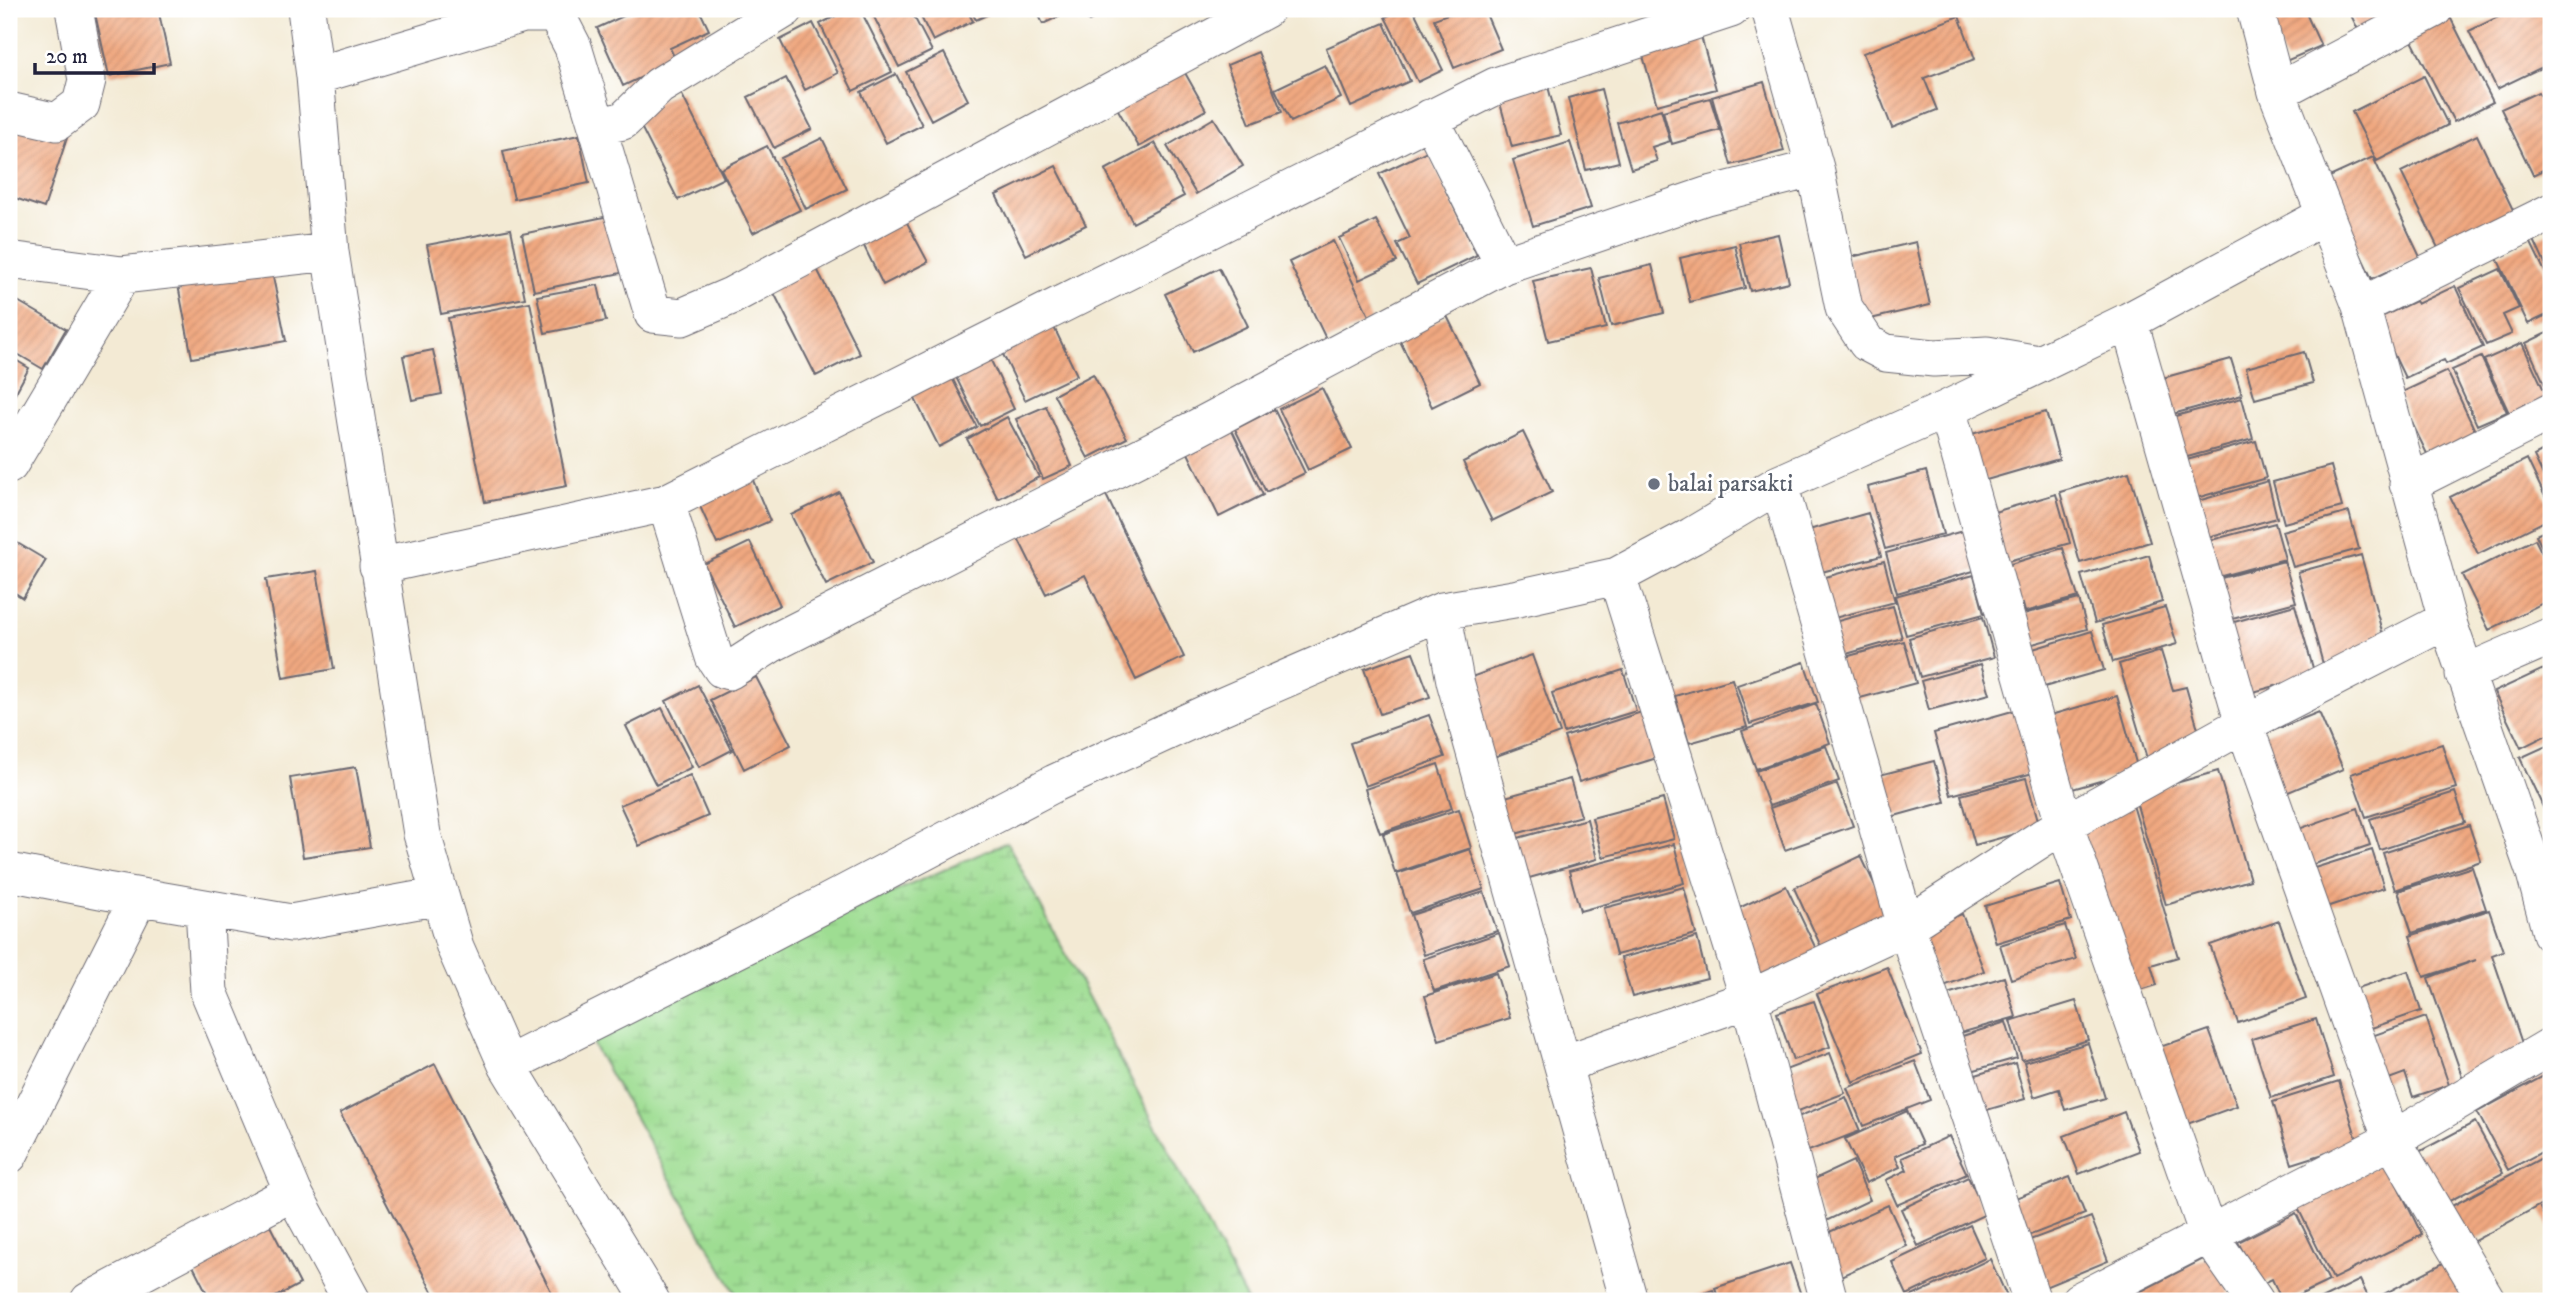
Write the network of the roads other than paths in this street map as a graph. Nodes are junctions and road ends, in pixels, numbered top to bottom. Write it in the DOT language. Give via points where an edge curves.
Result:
graph roads {
  1 [pos="74,9"];
  2 [pos="306,9"];
  3 [pos="785,9"];
  4 [pos="1266,9"];
  5 [pos="1731,9"];
  6 [pos="1770,9"];
  7 [pos="2255,9"];
  8 [pos="2434,9"];
  9 [pos="457,21"];
  10 [pos="315,76"];
  11 [pos="2277,92"];
  12 [pos="9,111"];
  13 [pos="1430,118"];
  14 [pos="597,126"];
  15 [pos="1815,168"];
  16 [pos="2551,212"];
  17 [pos="2324,216"];
  18 [pos="330,252"];
  19 [pos="9,260"];
  20 [pos="1504,265"];
  21 [pos="122,275"];
  22 [pos="2361,306"];
  23 [pos="2129,321"];
  24 [pos="2039,364"];
  25 [pos="1947,409"];
  26 [pos="2551,412"];
  27 [pos="9,465"];
  28 [pos="1779,484"];
  29 [pos="2408,484"];
  30 [pos="666,503"];
  31 [pos="379,566"];
  32 [pos="1617,576"];
  33 [pos="1442,611"];
  34 [pos="2447,620"];
  35 [pos="2551,636"];
  36 [pos="2464,674"];
  37 [pos="2244,724"];
  38 [pos="2064,824"];
  39 [pos="2543,868"];
  40 [pos="9,872"];
  41 [pos="440,896"];
  42 [pos="139,897"];
  43 [pos="204,908"];
  44 [pos="1906,926"];
  45 [pos="2551,933"];
  46 [pos="1749,999"];
  47 [pos="2551,1046"];
  48 [pos="1564,1064"];
  49 [pos="507,1065"];
  50 [pos="2392,1140"];
  51 [pos="9,1155"];
  52 [pos="293,1192"];
  53 [pos="2208,1234"];
  54 [pos="89,1301"];
  55 [pos="352,1301"];
  56 [pos="652,1301"];
  57 [pos="1629,1301"];
  58 [pos="1829,1301"];
  59 [pos="2032,1301"];
  60 [pos="2079,1301"];
  61 [pos="2255,1301"];
  62 [pos="2487,1301"];
  1 -- 12 [label="street" via="87,80 81,104 57,122"];
  2 -- 10 [label="street"];
  3 -- 14 [label="street" via="659,86 623,121"];
  4 -- 14 [label="street" via="731,296 682,317 653,314"];
  5 -- 13 [label="street" via="1496,86"];
  6 -- 15 [label="street"];
  7 -- 11 [label="street"];
  8 -- 11 [label="street"];
  9 -- 10 [label="street"];
  9 -- 14 [label="street" via="556,15 573,47"];
  10 -- 18 [label="street"];
  11 -- 17 [label="street"];
  13 -- 20 [label="street"];
  13 -- 30 [label="street"];
  15 -- 20 [label="street" via="1706,196"];
  15 -- 24 [label="street" via="1844,308 1867,343 1886,354 1934,358 1987,355"];
  16 -- 22 [label="street"];
  17 -- 22 [label="street"];
  17 -- 23 [label="street"];
  18 -- 21 [label="street"];
  18 -- 31 [label="street"];
  19 -- 21 [label="street"];
  20 -- 30 [label="street" via="1195,429 771,644 729,671 714,657"];
  21 -- 27 [label="street"];
  22 -- 29 [label="street"];
  23 -- 24 [label="street"];
  23 -- 37 [label="street"];
  24 -- 25 [label="street"];
  25 -- 28 [label="street"];
  25 -- 38 [label="street"];
  26 -- 29 [label="street"];
  28 -- 32 [label="street"];
  28 -- 44 [label="street"];
  29 -- 34 [label="street"];
  30 -- 31 [label="street"];
  31 -- 41 [label="street" via="422,834"];
  32 -- 33 [label="street"];
  32 -- 46 [label="street"];
  33 -- 48 [label="street" via="1455,681"];
  33 -- 49 [label="street" via="1055,783"];
  34 -- 36 [label="street"];
  34 -- 37 [label="street"];
  35 -- 36 [label="street"];
  36 -- 39 [label="street"];
  37 -- 38 [label="street"];
  37 -- 50 [label="street"];
  38 -- 44 [label="street"];
  38 -- 53 [label="street"];
  39 -- 45 [label="street"];
  40 -- 42 [label="street"];
  41 -- 43 [label="street" via="290,923"];
  41 -- 49 [label="street" via="455,947"];
  42 -- 43 [label="street"];
  42 -- 51 [label="street"];
  43 -- 52 [label="street" via="209,992"];
  44 -- 46 [label="street"];
  44 -- 59 [label="street"];
  46 -- 48 [label="street"];
  46 -- 58 [label="street"];
  47 -- 50 [label="street"];
  48 -- 57 [label="street"];
  49 -- 56 [label="street"];
  50 -- 53 [label="street"];
  50 -- 62 [label="street"];
  52 -- 54 [label="street"];
  52 -- 55 [label="street"];
  53 -- 60 [label="street"];
  53 -- 61 [label="street"];
}
